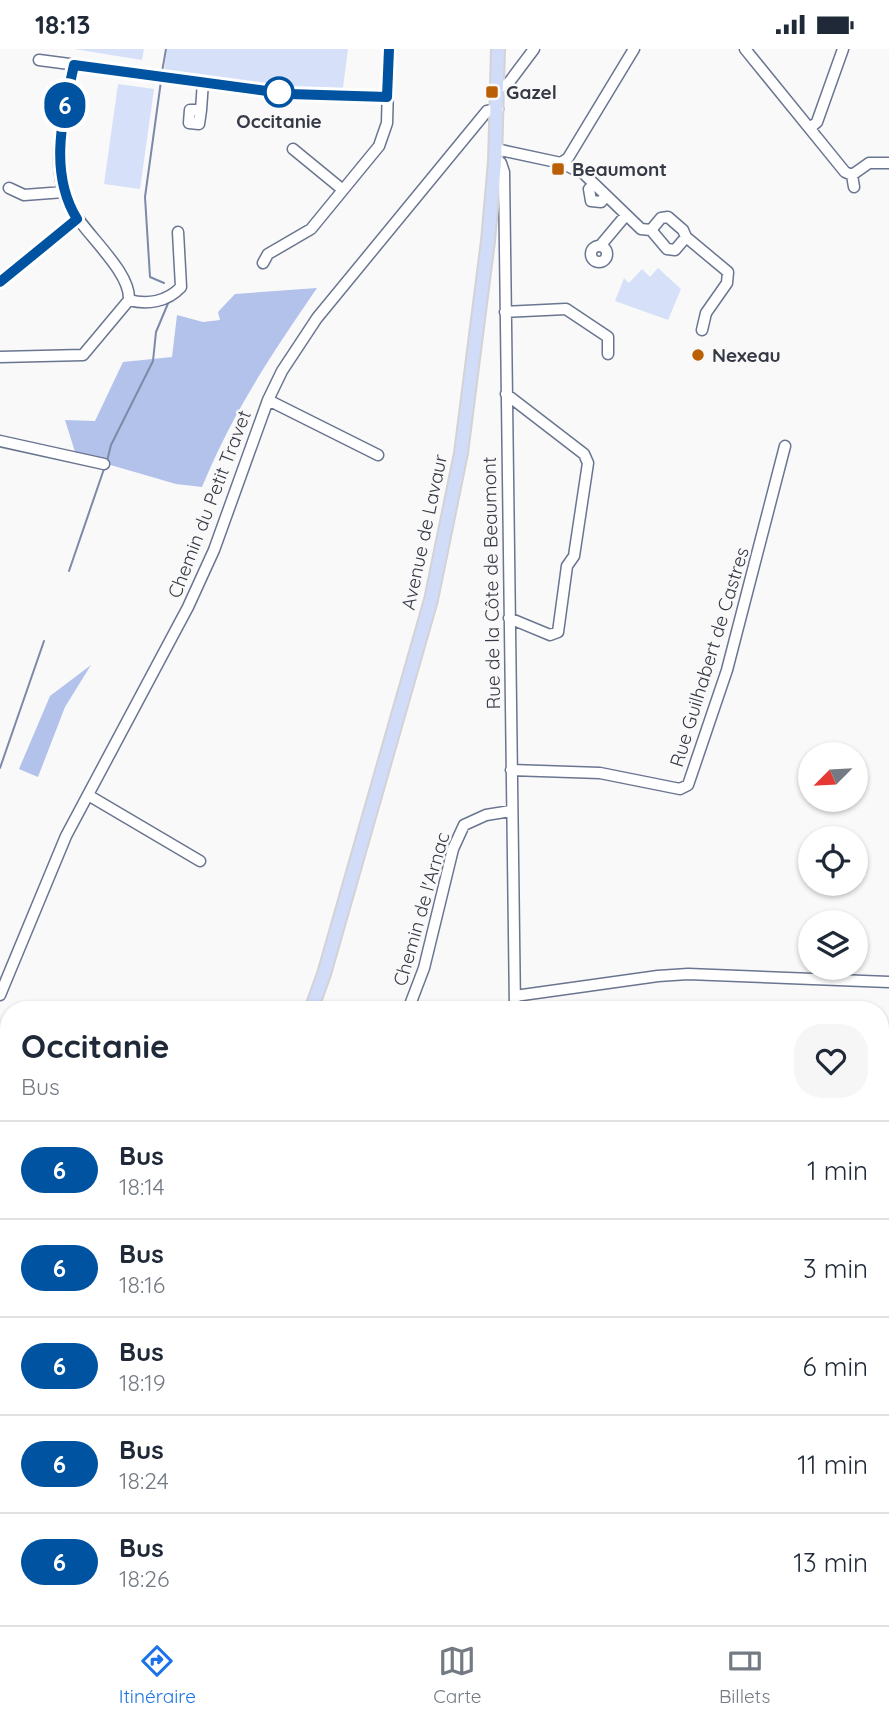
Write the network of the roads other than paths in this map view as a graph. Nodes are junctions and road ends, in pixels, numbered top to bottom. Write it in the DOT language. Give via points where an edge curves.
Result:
graph roads {
  1 [pos="389,49"];
  2 [pos="498,49"];
  3 [pos="534,49"];
  4 [pos="635,49"];
  5 [pos="745,49"];
  6 [pos="843,49"];
  7 [pos="39,60"];
  8 [pos="74,65"];
  9 [pos="203,82"];
  10 [pos="498,87"];
  11 [pos="387,97"];
  12 [pos="498,109"];
  13 [pos="201,110"];
  14 [pos="810,128"];
  15 [pos="293,149"];
  16 [pos="495,156"];
  17 [pos="561,163"];
  18 [pos="889,163"];
  19 [pos="852,175"];
  20 [pos="854,187"];
  21 [pos="9,188"];
  22 [pos="343,190"];
  23 [pos="64,192"];
  24 [pos="626,215"];
  25 [pos="77,219"];
  26 [pos="651,230"];
  27 [pos="178,232"];
  28 [pos="686,237"];
  29 [pos="600,246"];
  30 [pos="263,263"];
  31 [pos="0,282"];
  32 [pos="129,300"];
  33 [pos="505,312"];
  34 [pos="702,330"];
  35 [pos="608,354"];
  36 [pos="0,357"];
  37 [pos="506,394"];
  38 [pos="268,400"];
  39 [pos="0,441"];
  40 [pos="785,446"];
  41 [pos="378,455"];
  42 [pos="104,464"];
  43 [pos="509,618"];
  44 [pos="511,770"];
  45 [pos="88,795"];
  46 [pos="511,811"];
  47 [pos="201,861"];
  48 [pos="889,982"];
  49 [pos="0,995"];
  50 [pos="515,996"];
  51 [pos="314,1001"];
  52 [pos="411,1001"];
  53 [pos="515,1001"];
  1 -- 11 [label="street"];
  2 -- 10 [label="main road, Avenue de Lavaur"];
  3 -- 10 [label="street" via="507,85"];
  4 -- 17 [label="street"];
  5 -- 14 [label="street"];
  6 -- 14 [label="street" via="817,122"];
  7 -- 8 [label="street"];
  8 -- 9 [label="street"];
  8 -- 23 [label="street" via="60,128"];
  9 -- 11 [label="street" via="314,96"];
  9 -- 13 [label="street"];
  10 -- 12 [label="main road, Avenue de Lavaur"];
  11 -- 22 [label="street" via="387,123 379,146"];
  12 -- 16 [label="main road, Avenue de Lavaur"];
  12 -- 38 [label="street, Chemin du Petit Travet" via="485,113 317,318"];
  14 -- 19 [label="street"];
  15 -- 22 [label="street"];
  16 -- 17 [label="street"];
  16 -- 33 [label="street, Rue de la Côte de Beaumont" via="503,172"];
  16 -- 51 [label="main road, Avenue de Lavaur" via="482,302 461,453 430,600"];
  17 -- 24 [label="street" via="594,184 589,189 591,201 601,202 606,196"];
  18 -- 19 [label="street" via="869,163"];
  19 -- 20 [label="street"];
  21 -- 23 [label="street" via="24,195"];
  22 -- 30 [label="street" via="311,229 268,254"];
  23 -- 25 [label="street"];
  24 -- 26 [label="street" via="641,229"];
  24 -- 29 [label="street"];
  25 -- 31 [label="street"];
  25 -- 32 [label="street" via="113,264"];
  26 -- 28 [label="street" via="671,251"];
  26 -- 28 [label="street" via="668,217"];
  27 -- 32 [label="street" via="181,287 172,296 149,304"];
  28 -- 34 [label="street" via="725,268 729,277 706,313"];
  32 -- 36 [label="street" via="83,355"];
  33 -- 35 [label="street" via="566,309 608,337"];
  33 -- 37 [label="street, Rue de la Côte de Beaumont"];
  37 -- 43 [label="street, Rue de la Côte de Beaumont"];
  37 -- 43 [label="street" via="584,454 588,463 558,632 551,635"];
  38 -- 41 [label="street"];
  38 -- 45 [label="street, Chemin du Petit Travet" via="214,550"];
  39 -- 42 [label="street"];
  40 -- 44 [label="street, Rue Guilhabert de Castres" via="727,670 688,785 680,789 600,773"];
  43 -- 44 [label="street, Rue de la Côte de Beaumont"];
  44 -- 46 [label="street, Rue de la Côte de Beaumont"];
  45 -- 47 [label="street"];
  45 -- 49 [label="street, Chemin du Petit Travet"];
  46 -- 50 [label="street, Rue de la Côte de Beaumont"];
  46 -- 52 [label="street, Chemin de l'Arnac" via="464,825 453,849"];
  48 -- 50 [label="street" via="678,975"];
  50 -- 53 [label="street, Rue de la Côte de Beaumont"];
}
